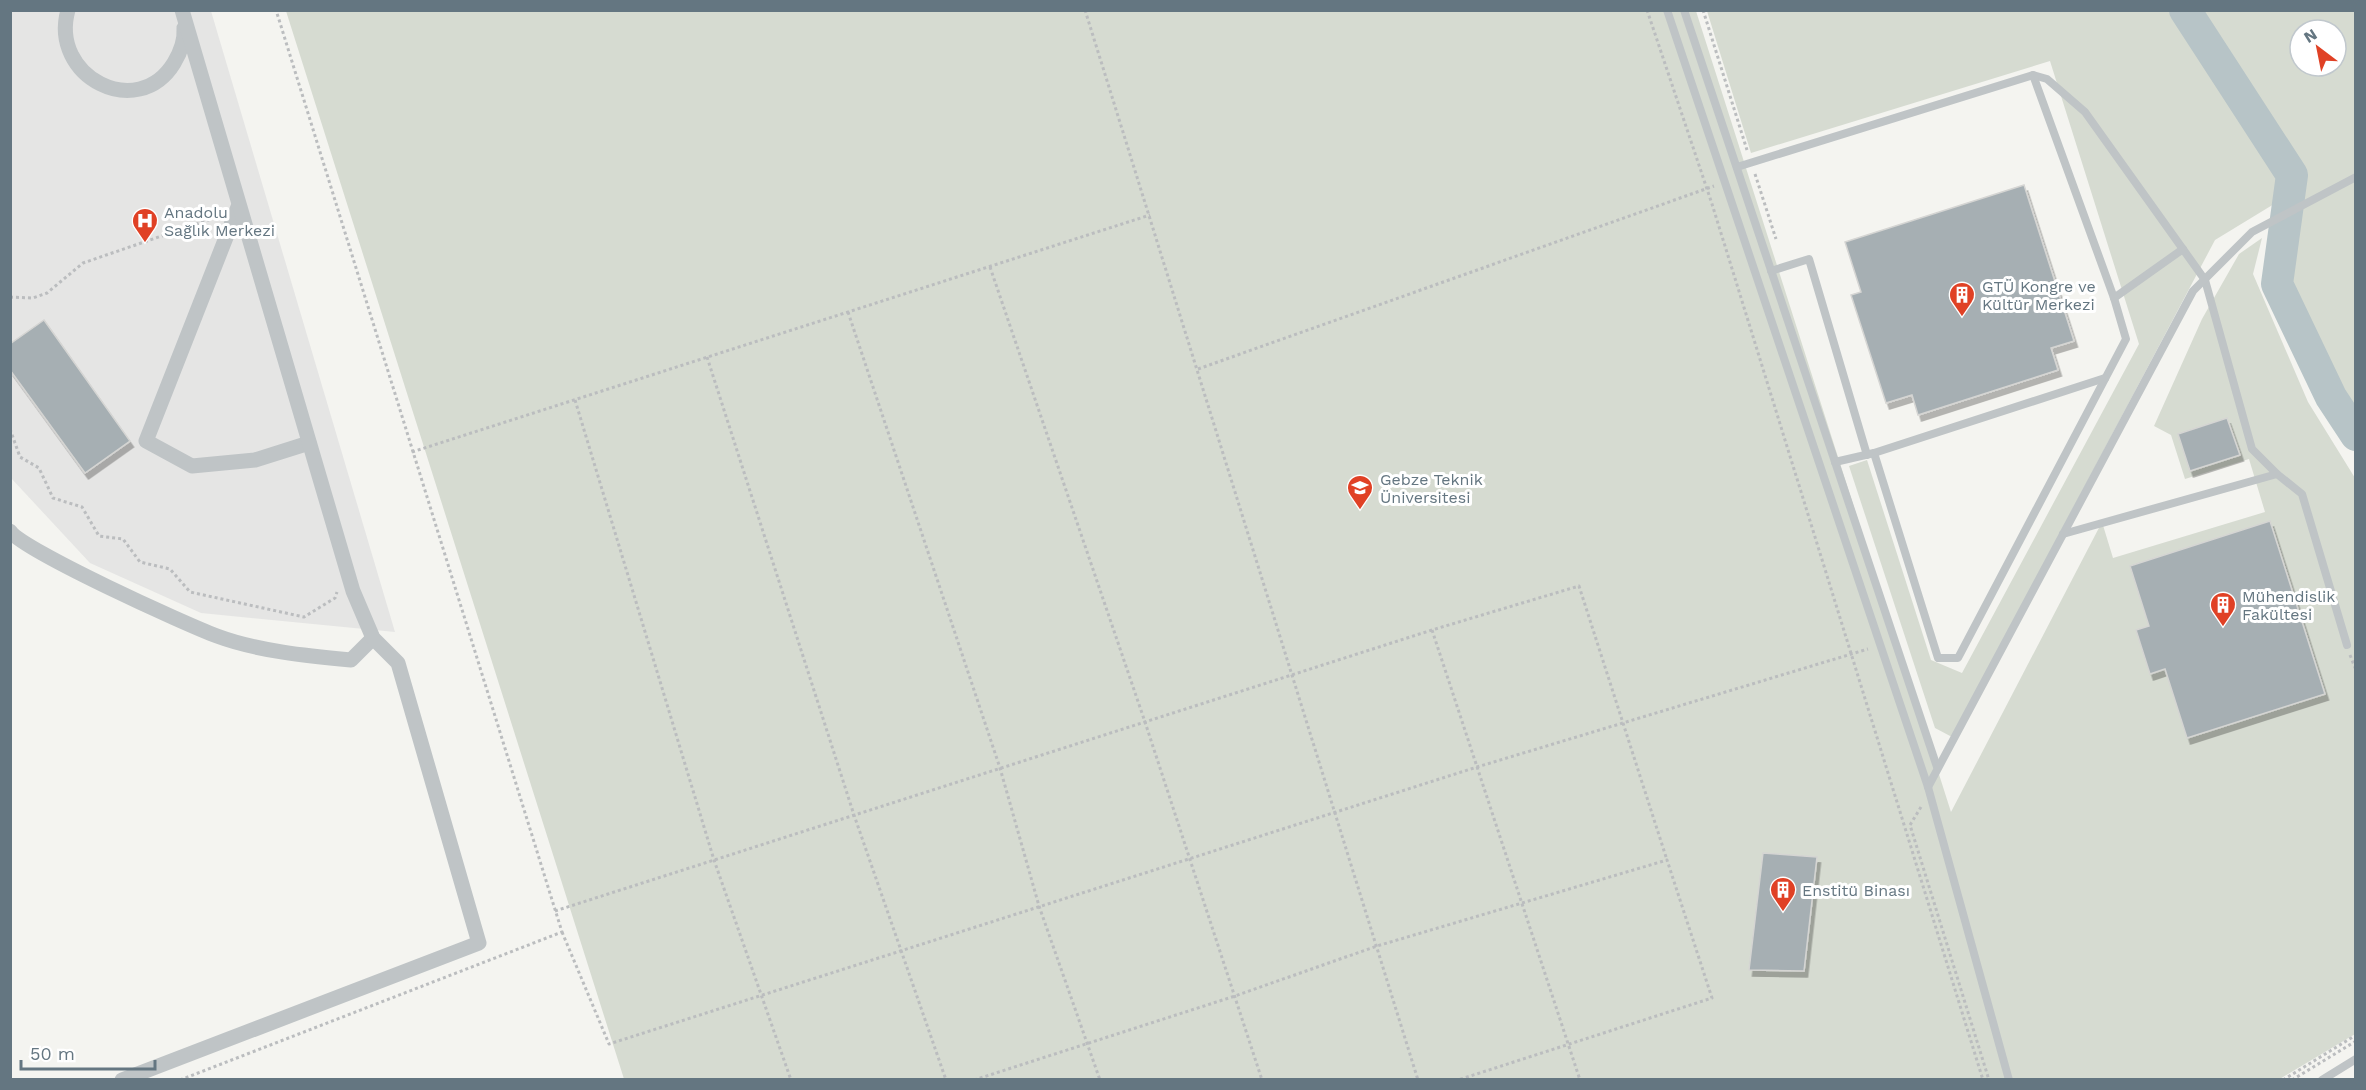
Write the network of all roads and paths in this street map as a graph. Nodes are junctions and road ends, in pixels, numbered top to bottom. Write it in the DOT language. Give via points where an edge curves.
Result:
graph roads {
  1 [pos="68,10"];
  2 [pos="276,10"];
  3 [pos="1085,10"];
  4 [pos="1647,10"];
  5 [pos="1667,10"];
  6 [pos="1684,10"];
  7 [pos="182,12"];
  8 [pos="2032,75"];
  9 [pos="1737,167"];
  10 [pos="2355,177"];
  11 [pos="1723,182"];
  12 [pos="1707,188"];
  13 [pos="238,207"];
  14 [pos="1150,215"];
  15 [pos="2183,249"];
  16 [pos="990,267"];
  17 [pos="1772,271"];
  18 [pos="2205,280"];
  19 [pos="10,297"];
  20 [pos="2114,298"];
  21 [pos="848,312"];
  22 [pos="707,357"];
  23 [pos="1198,369"];
  24 [pos="2105,378"];
  25 [pos="575,400"];
  26 [pos="309,443"];
  27 [pos="412,452"];
  28 [pos="1870,454"];
  29 [pos="1835,462"];
  30 [pos="2277,474"];
  31 [pos="10,531"];
  32 [pos="2063,534"];
  33 [pos="1432,630"];
  34 [pos="373,638"];
  35 [pos="1882,644"];
  36 [pos="2347,645"];
  37 [pos="1850,654"];
  38 [pos="1293,674"];
  39 [pos="1623,721"];
  40 [pos="1145,722"];
  41 [pos="1477,767"];
  42 [pos="1937,767"];
  43 [pos="1000,768"];
  44 [pos="1929,789"];
  45 [pos="1335,812"];
  46 [pos="854,815"];
  47 [pos="1190,858"];
  48 [pos="714,860"];
  49 [pos="1667,860"];
  50 [pos="1521,903"];
  51 [pos="1039,906"];
  52 [pos="555,911"];
  53 [pos="562,932"];
  54 [pos="1377,945"];
  55 [pos="902,951"];
  56 [pos="760,996"];
  57 [pos="1235,996"];
  58 [pos="2355,1035"];
  59 [pos="2355,1041"];
  60 [pos="1088,1044"];
  61 [pos="1568,1044"];
  62 [pos="2355,1059"];
  63 [pos="122,1080"];
  64 [pos="180,1080"];
  65 [pos="790,1080"];
  66 [pos="946,1080"];
  67 [pos="974,1080"];
  68 [pos="1100,1080"];
  69 [pos="1262,1080"];
  70 [pos="1418,1080"];
  71 [pos="1458,1080"];
  72 [pos="1580,1080"];
  73 [pos="1983,1080"];
  74 [pos="1989,1080"];
  75 [pos="2009,1080"];
  76 [pos="2283,1080"];
  77 [pos="2292,1080"];
  78 [pos="2322,1080"];
  1 -- 7 [label="street" via="65,41 72,59 83,74 99,85 118,90 137,89 155,82 170,69 183,44"];
  2 -- 27 [label="path"];
  3 -- 14 [label="path"];
  4 -- 12 [label="path"];
  5 -- 11 [label="lane"];
  6 -- 9 [label="lane"];
  7 -- 13 [label="street"];
  8 -- 9 [label="lane"];
  8 -- 15 [label="lane" via="2047,79 2085,112"];
  8 -- 20 [label="lane"];
  9 -- 17 [label="lane"];
  10 -- 18 [label="lane" via="2252,232"];
  11 -- 12 [label="path"];
  11 -- 35 [label="lane"];
  12 -- 23 [label="path"];
  12 -- 37 [label="path"];
  13 -- 19 [label="path" via="204,224 83,263 47,293 33,298"];
  13 -- 26 [label="street"];
  13 -- 26 [label="street" via="146,441 192,466 255,460"];
  14 -- 16 [label="path"];
  14 -- 23 [label="path"];
  15 -- 18 [label="lane"];
  15 -- 20 [label="lane"];
  16 -- 21 [label="path"];
  16 -- 40 [label="path"];
  17 -- 28 [label="lane" via="1809,259"];
  17 -- 29 [label="lane"];
  18 -- 30 [label="lane" via="2252,449"];
  18 -- 32 [label="lane" via="2193,291"];
  20 -- 24 [label="lane" via="2126,339"];
  21 -- 22 [label="path"];
  21 -- 43 [label="path"];
  22 -- 25 [label="path"];
  22 -- 46 [label="path"];
  23 -- 38 [label="path"];
  24 -- 28 [label="lane"];
  24 -- 28 [label="lane" via="1958,658 1938,658"];
  25 -- 27 [label="path"];
  25 -- 48 [label="path"];
  26 -- 34 [label="street" via="353,591"];
  27 -- 52 [label="path"];
  28 -- 29 [label="lane"];
  29 -- 42 [label="lane"];
  30 -- 32 [label="lane"];
  30 -- 36 [label="lane" via="2302,494"];
  31 -- 34 [label="street" via="47,556 218,637 300,655 351,660"];
  32 -- 42 [label="lane"];
  33 -- 38 [label="path"];
  33 -- 39 [label="path" via="1579,586"];
  33 -- 41 [label="path"];
  34 -- 63 [label="street" via="398,663 479,943"];
  35 -- 37 [label="path"];
  35 -- 44 [label="lane"];
  37 -- 39 [label="path"];
  37 -- 73 [label="path"];
  38 -- 40 [label="path"];
  38 -- 45 [label="path"];
  39 -- 41 [label="path"];
  39 -- 49 [label="path"];
  40 -- 43 [label="path"];
  40 -- 47 [label="path"];
  41 -- 45 [label="path"];
  41 -- 50 [label="path"];
  42 -- 44 [label="lane"];
  43 -- 46 [label="path"];
  43 -- 51 [label="path"];
  44 -- 74 [label="path" via="1910,825"];
  44 -- 75 [label="lane"];
  45 -- 47 [label="path"];
  45 -- 54 [label="path"];
  46 -- 48 [label="path"];
  46 -- 55 [label="path"];
  47 -- 51 [label="path"];
  47 -- 57 [label="path"];
  48 -- 52 [label="path"];
  48 -- 56 [label="path"];
  49 -- 50 [label="path"];
  49 -- 61 [label="path" via="1712,998"];
  50 -- 54 [label="path"];
  50 -- 61 [label="path"];
  51 -- 55 [label="path"];
  51 -- 60 [label="path"];
  52 -- 53 [label="path"];
  53 -- 56 [label="path" via="609,1044"];
  53 -- 64 [label="path"];
  54 -- 57 [label="path"];
  54 -- 70 [label="path"];
  55 -- 56 [label="path"];
  55 -- 66 [label="path"];
  56 -- 65 [label="path"];
  57 -- 60 [label="path"];
  57 -- 69 [label="path"];
  58 -- 76 [label="path"];
  59 -- 77 [label="path"];
  60 -- 67 [label="path"];
  60 -- 68 [label="path"];
  61 -- 71 [label="path"];
  61 -- 72 [label="path"];
  62 -- 78 [label="lane"];
}
